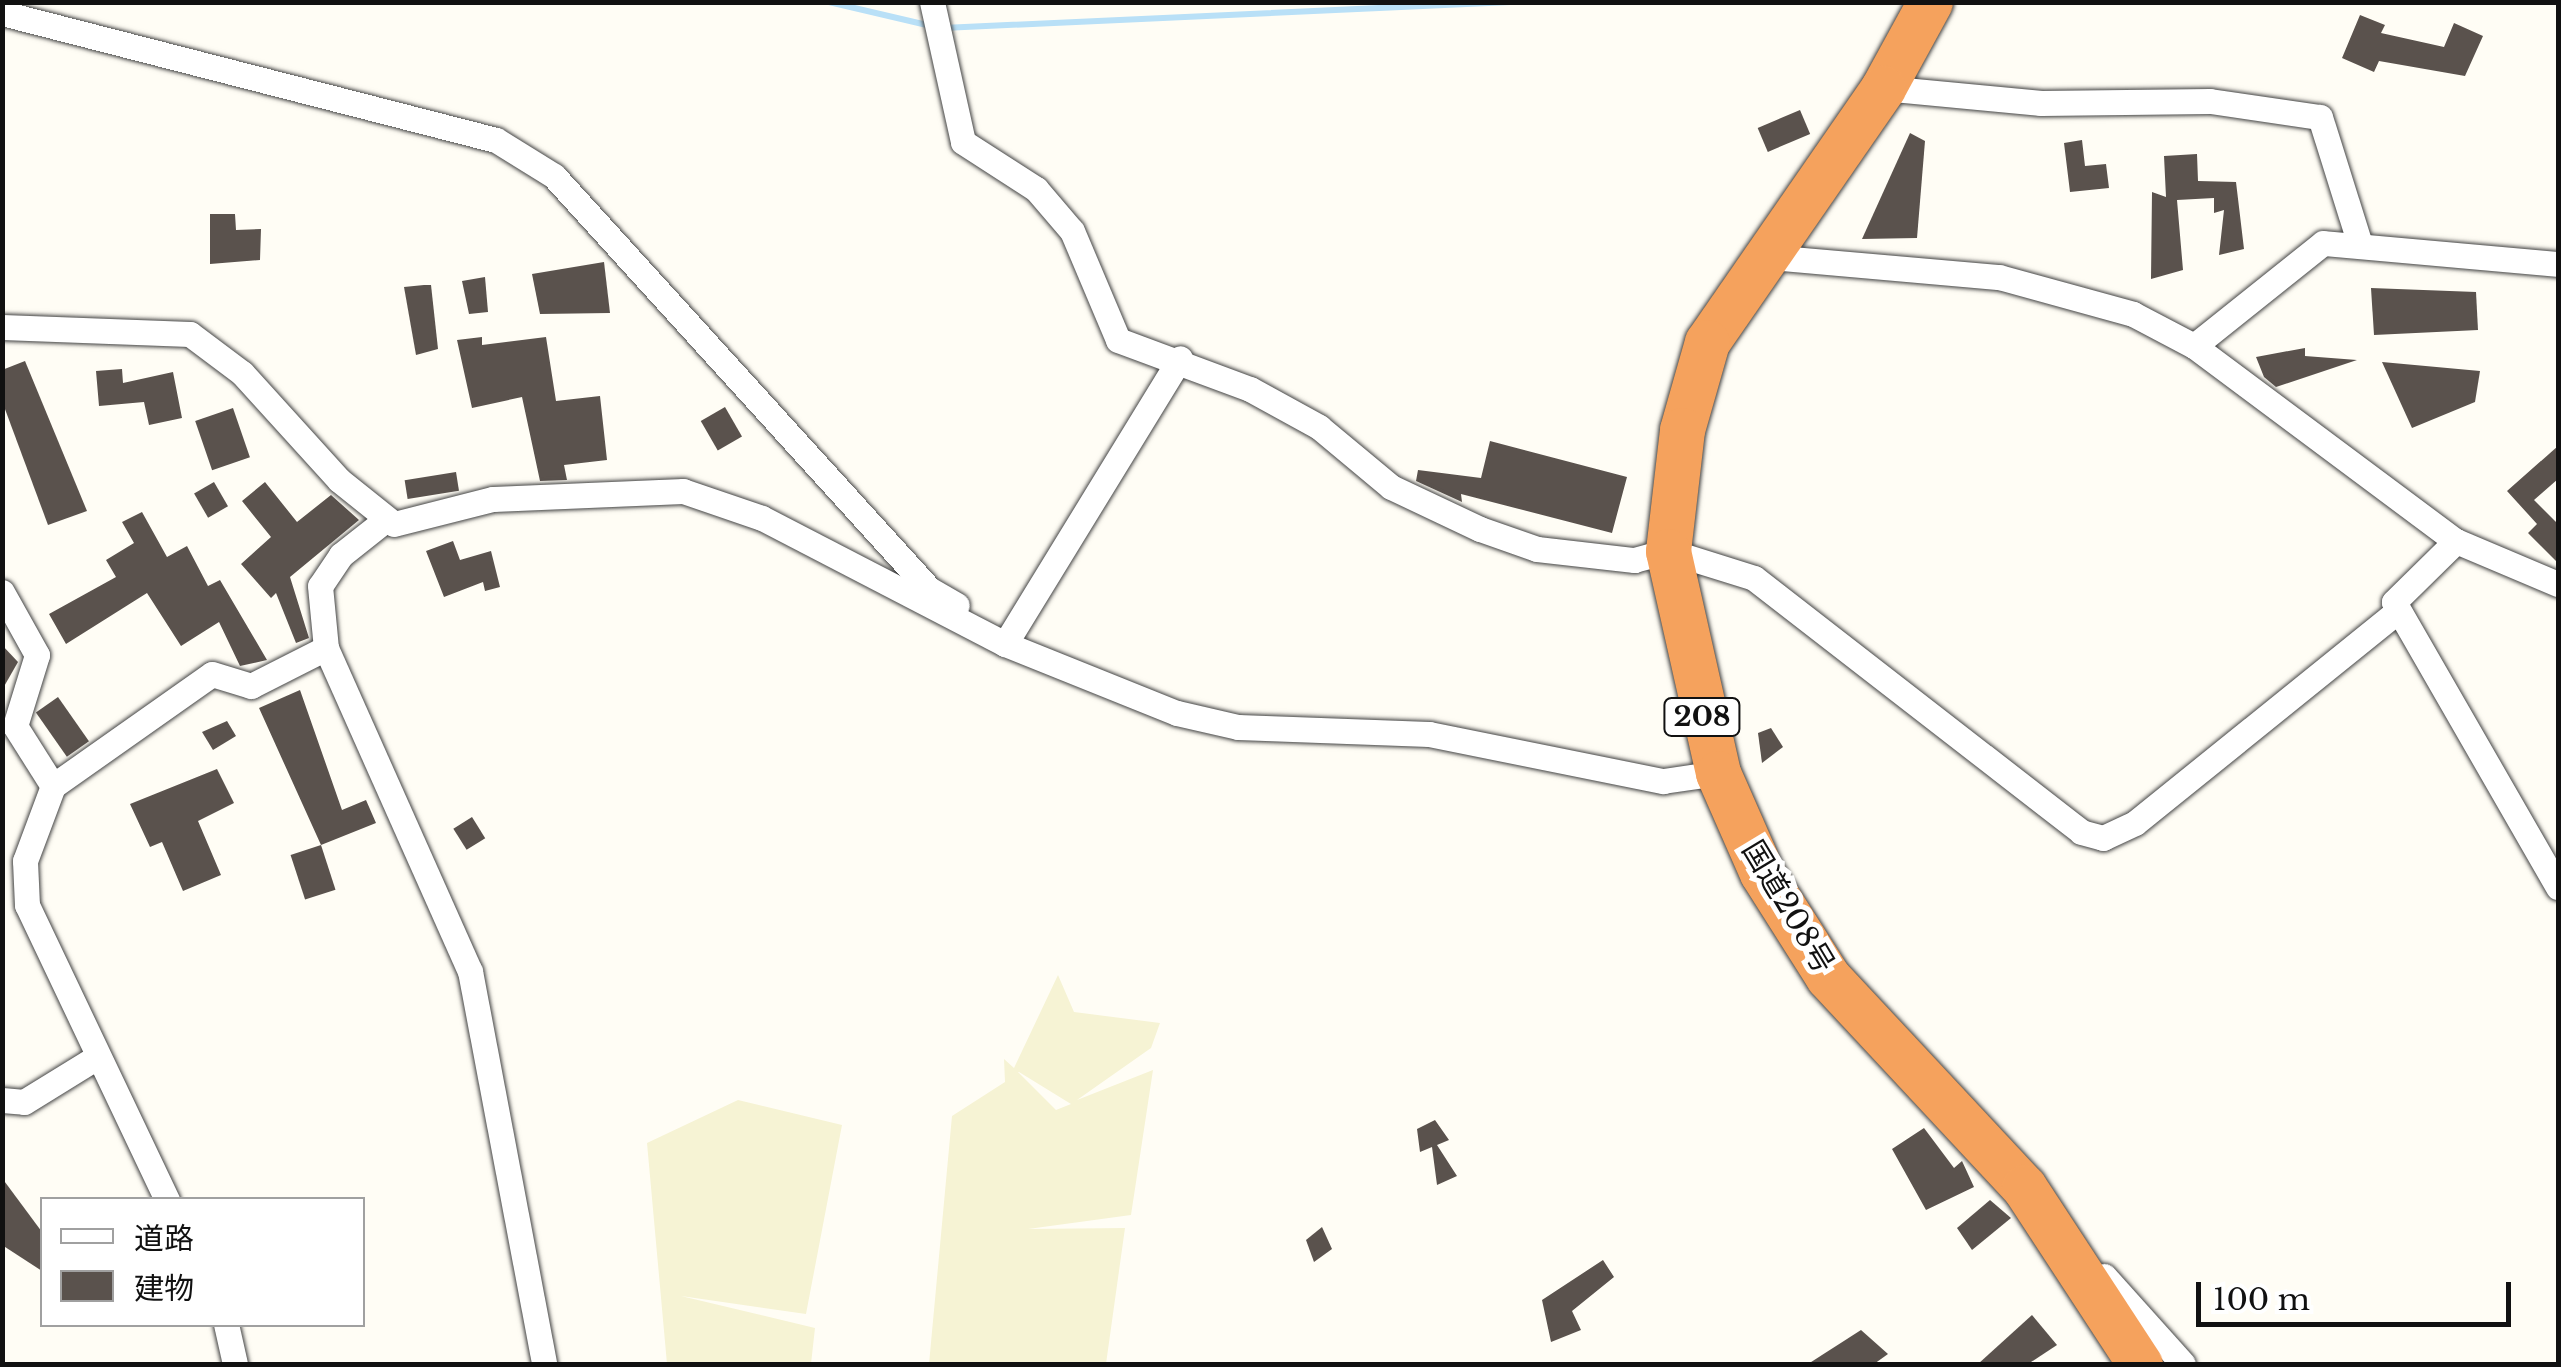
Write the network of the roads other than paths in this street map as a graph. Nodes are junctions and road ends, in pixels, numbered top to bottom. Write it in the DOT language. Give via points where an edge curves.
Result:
graph roads {
  1 [pos="932,2"];
  2 [pos="1930,2"];
  3 [pos="2,13"];
  4 [pos="1883,88"];
  5 [pos="2360,245"];
  6 [pos="1758,256"];
  7 [pos="2558,264"];
  8 [pos="3,330"];
  9 [pos="2194,346"];
  10 [pos="1180,358"];
  11 [pos="384,521"];
  12 [pos="2456,541"];
  13 [pos="1668,552"];
  14 [pos="2558,584"];
  15 [pos="2,592"];
  16 [pos="2398,612"];
  17 [pos="1007,640"];
  18 [pos="326,648"];
  19 [pos="1718,773"];
  20 [pos="54,786"];
  21 [pos="2558,887"];
  22 [pos="97,1057"];
  23 [pos="2,1100"];
  24 [pos="2024,1187"];
  25 [pos="166,1197"];
  26 [pos="227,1327"];
  27 [pos="236,1364"];
  28 [pos="544,1364"];
  29 [pos="2140,1364"];
  30 [pos="2183,1364"];
  1 -- 10 [label="street" via="963,142 1036,189 1072,231 1118,340"];
  2 -- 4 [label="highway, 国道208号 / 208"];
  3 -- 17 [label="street" via="496,140 554,176 929,589"];
  4 -- 5 [label="street" via="2041,103 2210,101 2320,116"];
  4 -- 6 [label="highway, 国道208号 / 208"];
  5 -- 7 [label="street"];
  5 -- 9 [label="street" via="2323,242 2301,252"];
  6 -- 9 [label="street" via="2046,284"];
  6 -- 13 [label="highway, 国道208号 / 208" via="1707,342 1682,430"];
  8 -- 11 [label="street" via="190,334 242,372"];
  9 -- 12 [label="street"];
  10 -- 13 [label="street" via="1319,427 1391,487 1480,529 1537,550 1634,560"];
  10 -- 17 [label="street"];
  11 -- 17 [label="street" via="493,500 632,486 683,491 762,518"];
  11 -- 18 [label="street" via="341,555 320,586"];
  12 -- 14 [label="street"];
  12 -- 16 [label="street" via="2410,582 2394,602"];
  13 -- 16 [label="street" via="1754,578 2069,825 2103,838 2135,824"];
  13 -- 19 [label="highway, 国道208号 / 208"];
  15 -- 20 [label="street" via="37,655 16,726"];
  16 -- 21 [label="street"];
  17 -- 19 [label="street" via="1177,713 1238,727 1429,734 1663,781"];
  18 -- 20 [label="street" via="251,686 212,674"];
  18 -- 28 [label="street" via="470,971"];
  19 -- 24 [label="highway, 国道208号 / 208" via="1762,873 1828,977"];
  20 -- 22 [label="street" via="24,861 27,905"];
  22 -- 23 [label="street" via="24,1102"];
  22 -- 25 [label="street"];
  24 -- 29 [label="highway, 国道208号 / 208"];
  24 -- 30 [label="street"];
  26 -- 27 [label="street"];
}
